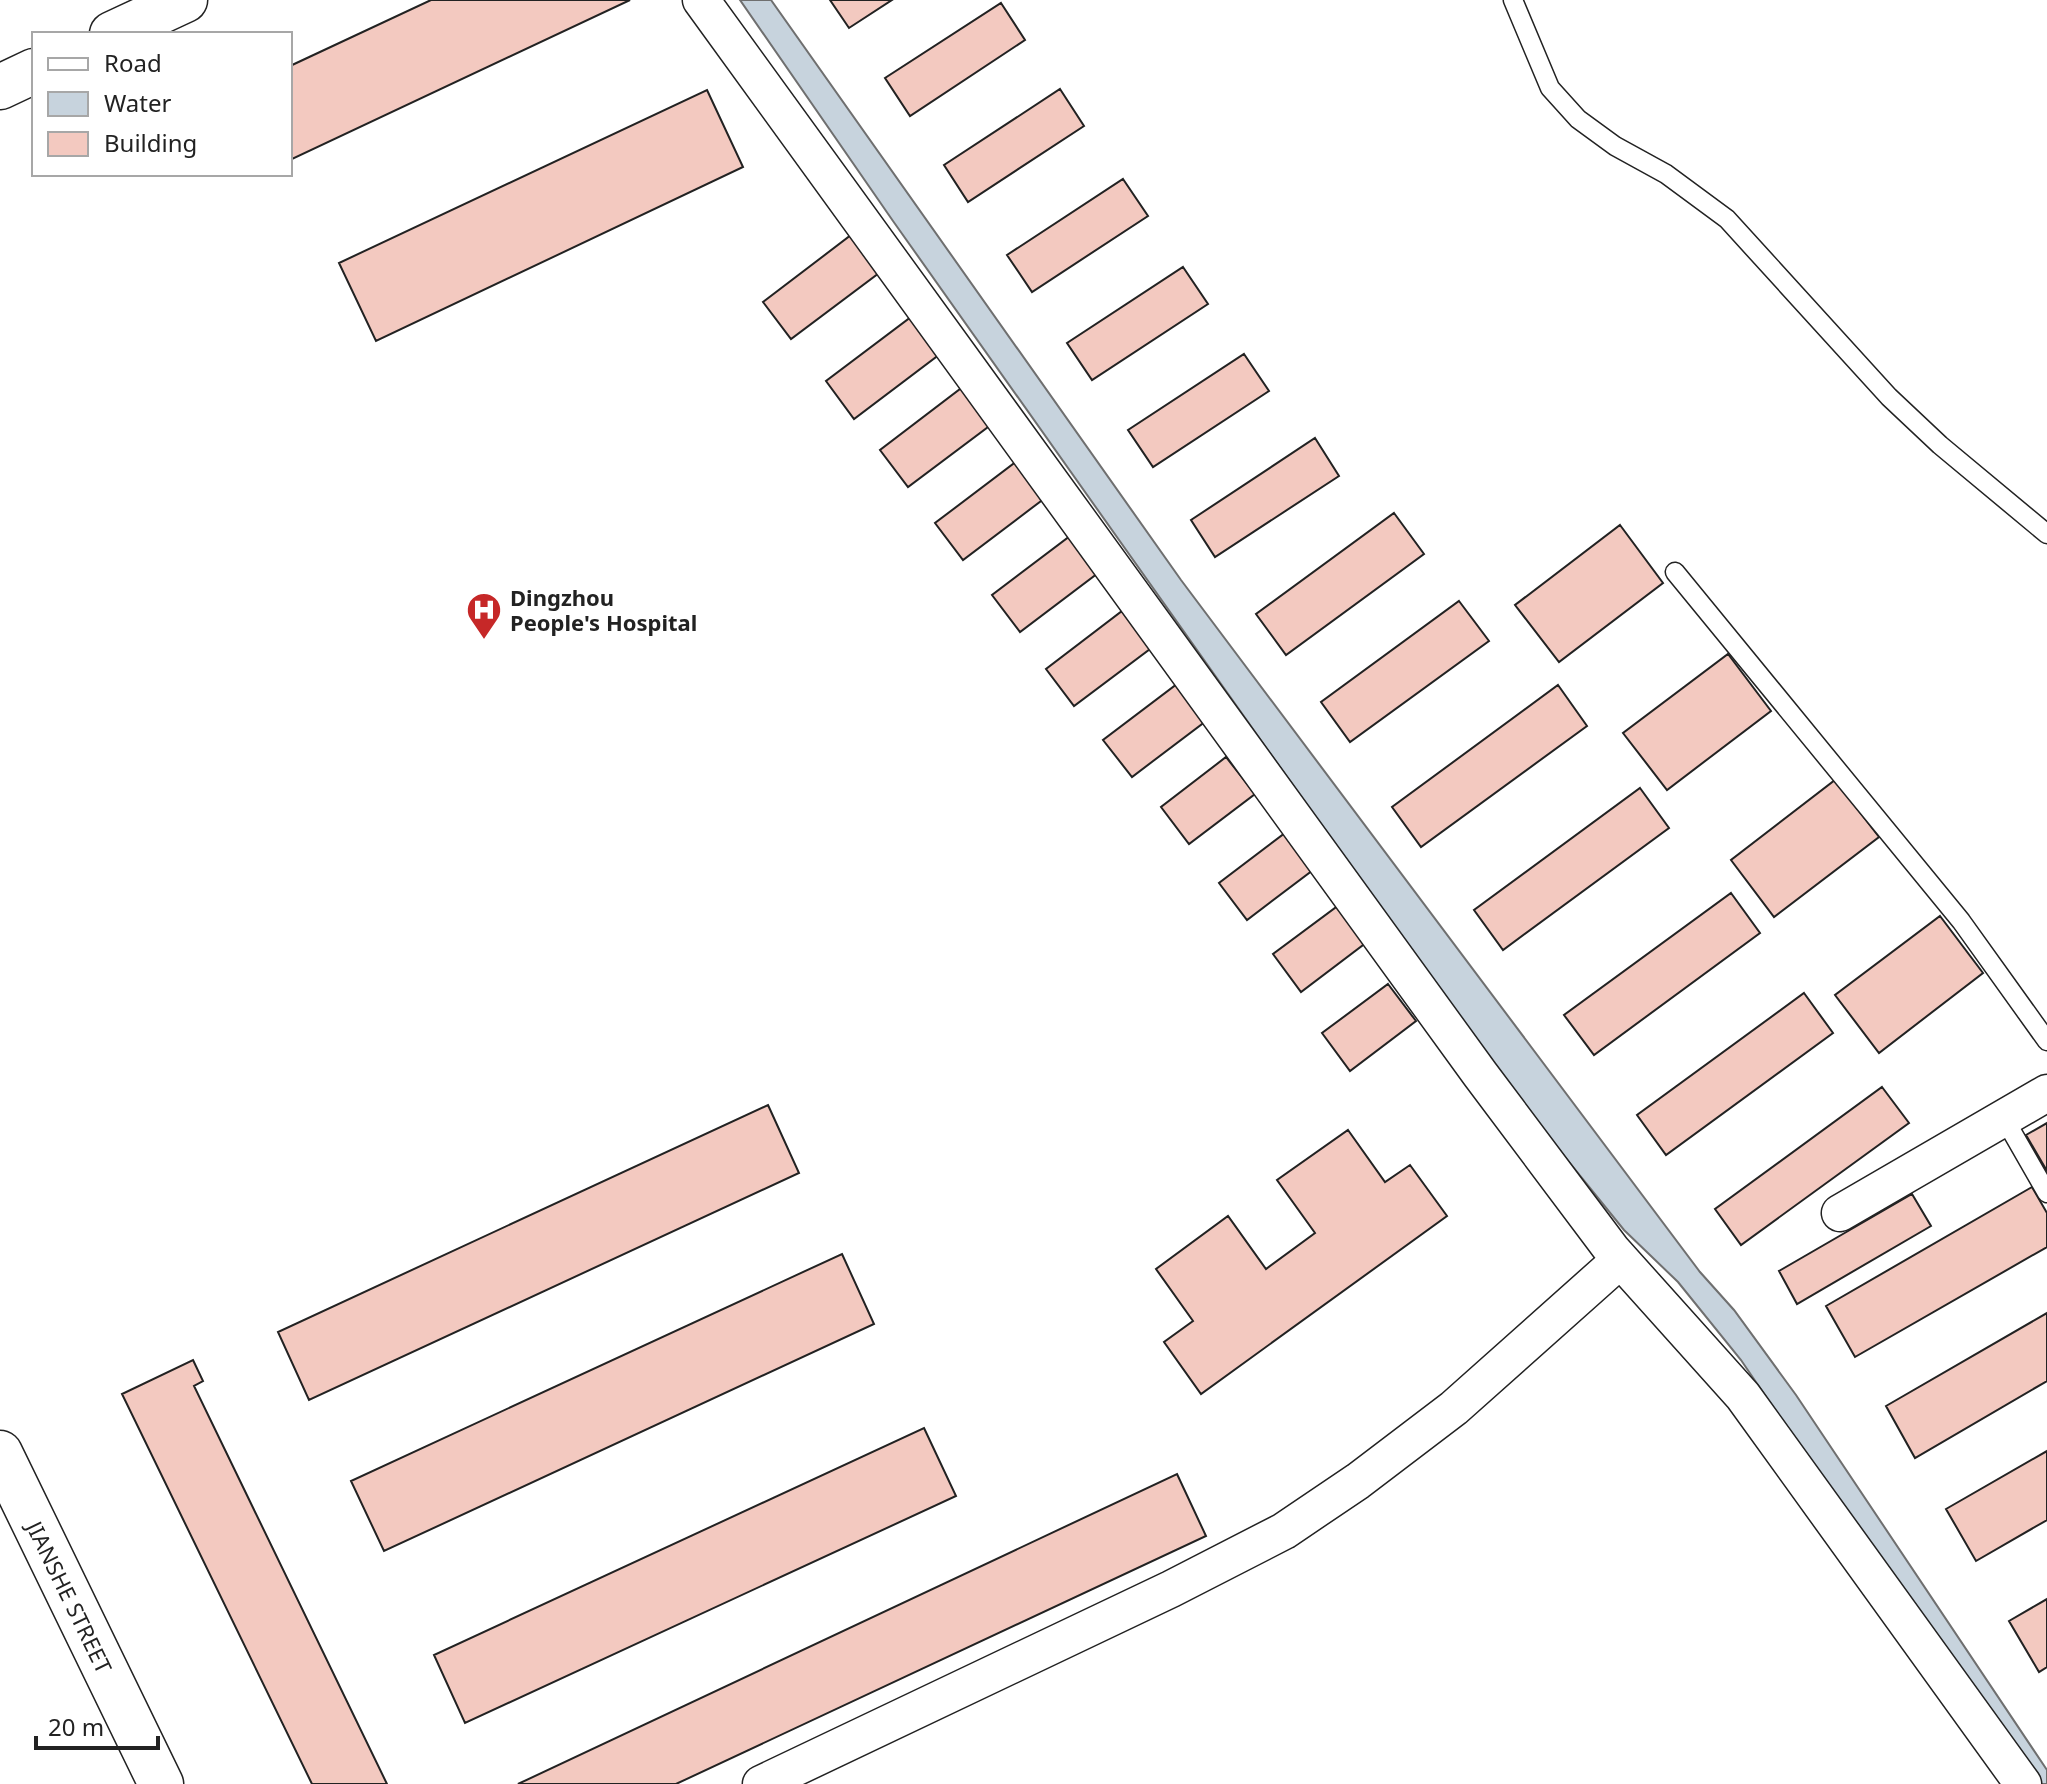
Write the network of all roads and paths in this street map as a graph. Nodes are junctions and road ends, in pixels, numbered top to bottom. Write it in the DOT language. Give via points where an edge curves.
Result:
graph roads {
  1 [pos="185,0"];
  2 [pos="701,0"];
  3 [pos="1513,0"];
  4 [pos="116,32"];
  5 [pos="32,72"];
  6 [pos="0,87"];
  7 [pos="2047,534"];
  8 [pos="1675,572"];
  9 [pos="2047,1041"];
  10 [pos="2047,1093"];
  11 [pos="2004,1118"];
  12 [pos="2047,1193"];
  13 [pos="1840,1213"];
  14 [pos="1620,1260"];
  15 [pos="0,1453"];
  16 [pos="161,1784"];
  17 [pos="761,1784"];
  18 [pos="2023,1784"];
  1 -- 4 [label="street"];
  2 -- 14 [label="street"];
  3 -- 7 [label="lane" via="1550,88 1578,119 1727,219 1889,397"];
  5 -- 6 [label="street"];
  8 -- 9 [label="lane" via="1961,921"];
  10 -- 11 [label="street"];
  11 -- 12 [label="lane"];
  11 -- 13 [label="street"];
  14 -- 17 [label="street" via="1454,1408 1284,1531"];
  14 -- 18 [label="street" via="1743,1396"];
  15 -- 16 [label="street, JIANSHE STREET"];
}
